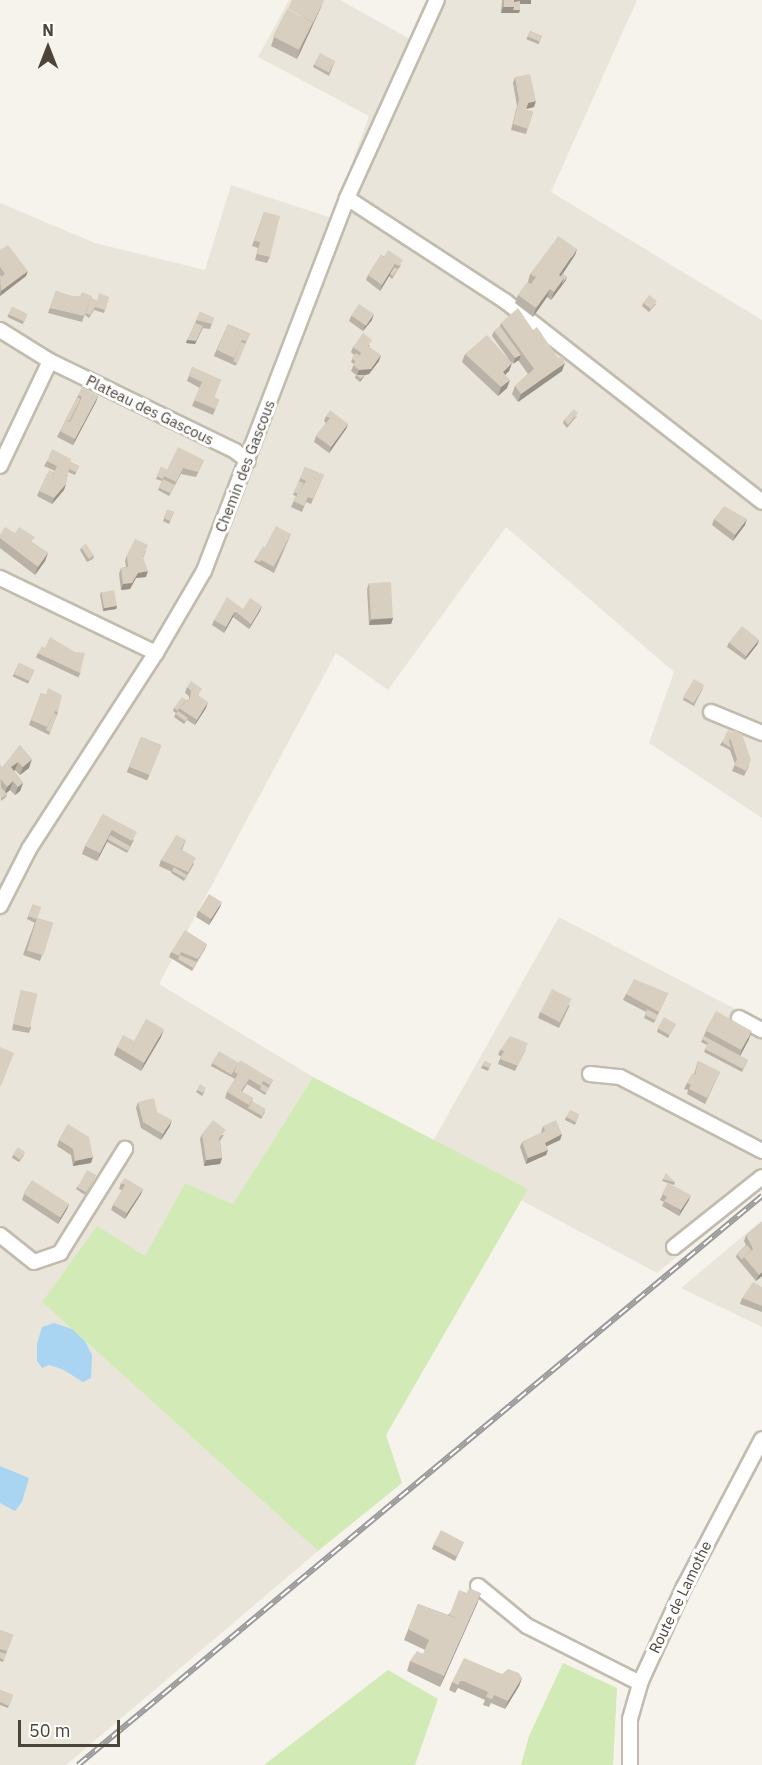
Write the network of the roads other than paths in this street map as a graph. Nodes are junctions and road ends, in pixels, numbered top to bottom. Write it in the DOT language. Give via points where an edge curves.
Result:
graph roads {
  1 [pos="437,0"];
  2 [pos="347,198"];
  3 [pos="0,330"];
  4 [pos="50,361"];
  5 [pos="248,461"];
  6 [pos="0,466"];
  7 [pos="762,502"];
  8 [pos="0,578"];
  9 [pos="156,653"];
  10 [pos="711,712"];
  11 [pos="762,733"];
  12 [pos="0,906"];
  13 [pos="739,1018"];
  14 [pos="762,1029"];
  15 [pos="590,1074"];
  16 [pos="125,1149"];
  17 [pos="762,1151"];
  18 [pos="762,1177"];
  19 [pos="0,1235"];
  20 [pos="674,1247"];
  21 [pos="762,1439"];
  22 [pos="478,1586"];
  23 [pos="640,1683"];
  24 [pos="630,1765"];
  1 -- 2 [label="street, Chemin des Gascous"];
  2 -- 5 [label="street, Chemin des Gascous"];
  2 -- 7 [label="street" via="505,301"];
  3 -- 4 [label="street, Plateau des Gascous"];
  4 -- 5 [label="street, Plateau des Gascous" via="235,451"];
  4 -- 6 [label="street"];
  5 -- 9 [label="street, Chemin des Gascous" via="204,571"];
  8 -- 9 [label="street"];
  9 -- 12 [label="street, Chemin des Gascous" via="29,849"];
  10 -- 11 [label="street"];
  13 -- 14 [label="street"];
  15 -- 17 [label="street" via="620,1077"];
  16 -- 19 [label="street" via="60,1252 34,1262"];
  18 -- 20 [label="street"];
  21 -- 23 [label="street, Route de Lamothe" via="684,1587"];
  22 -- 23 [label="street" via="527,1626"];
  23 -- 24 [label="street, Route de Lamothe" via="630,1719"];
}
